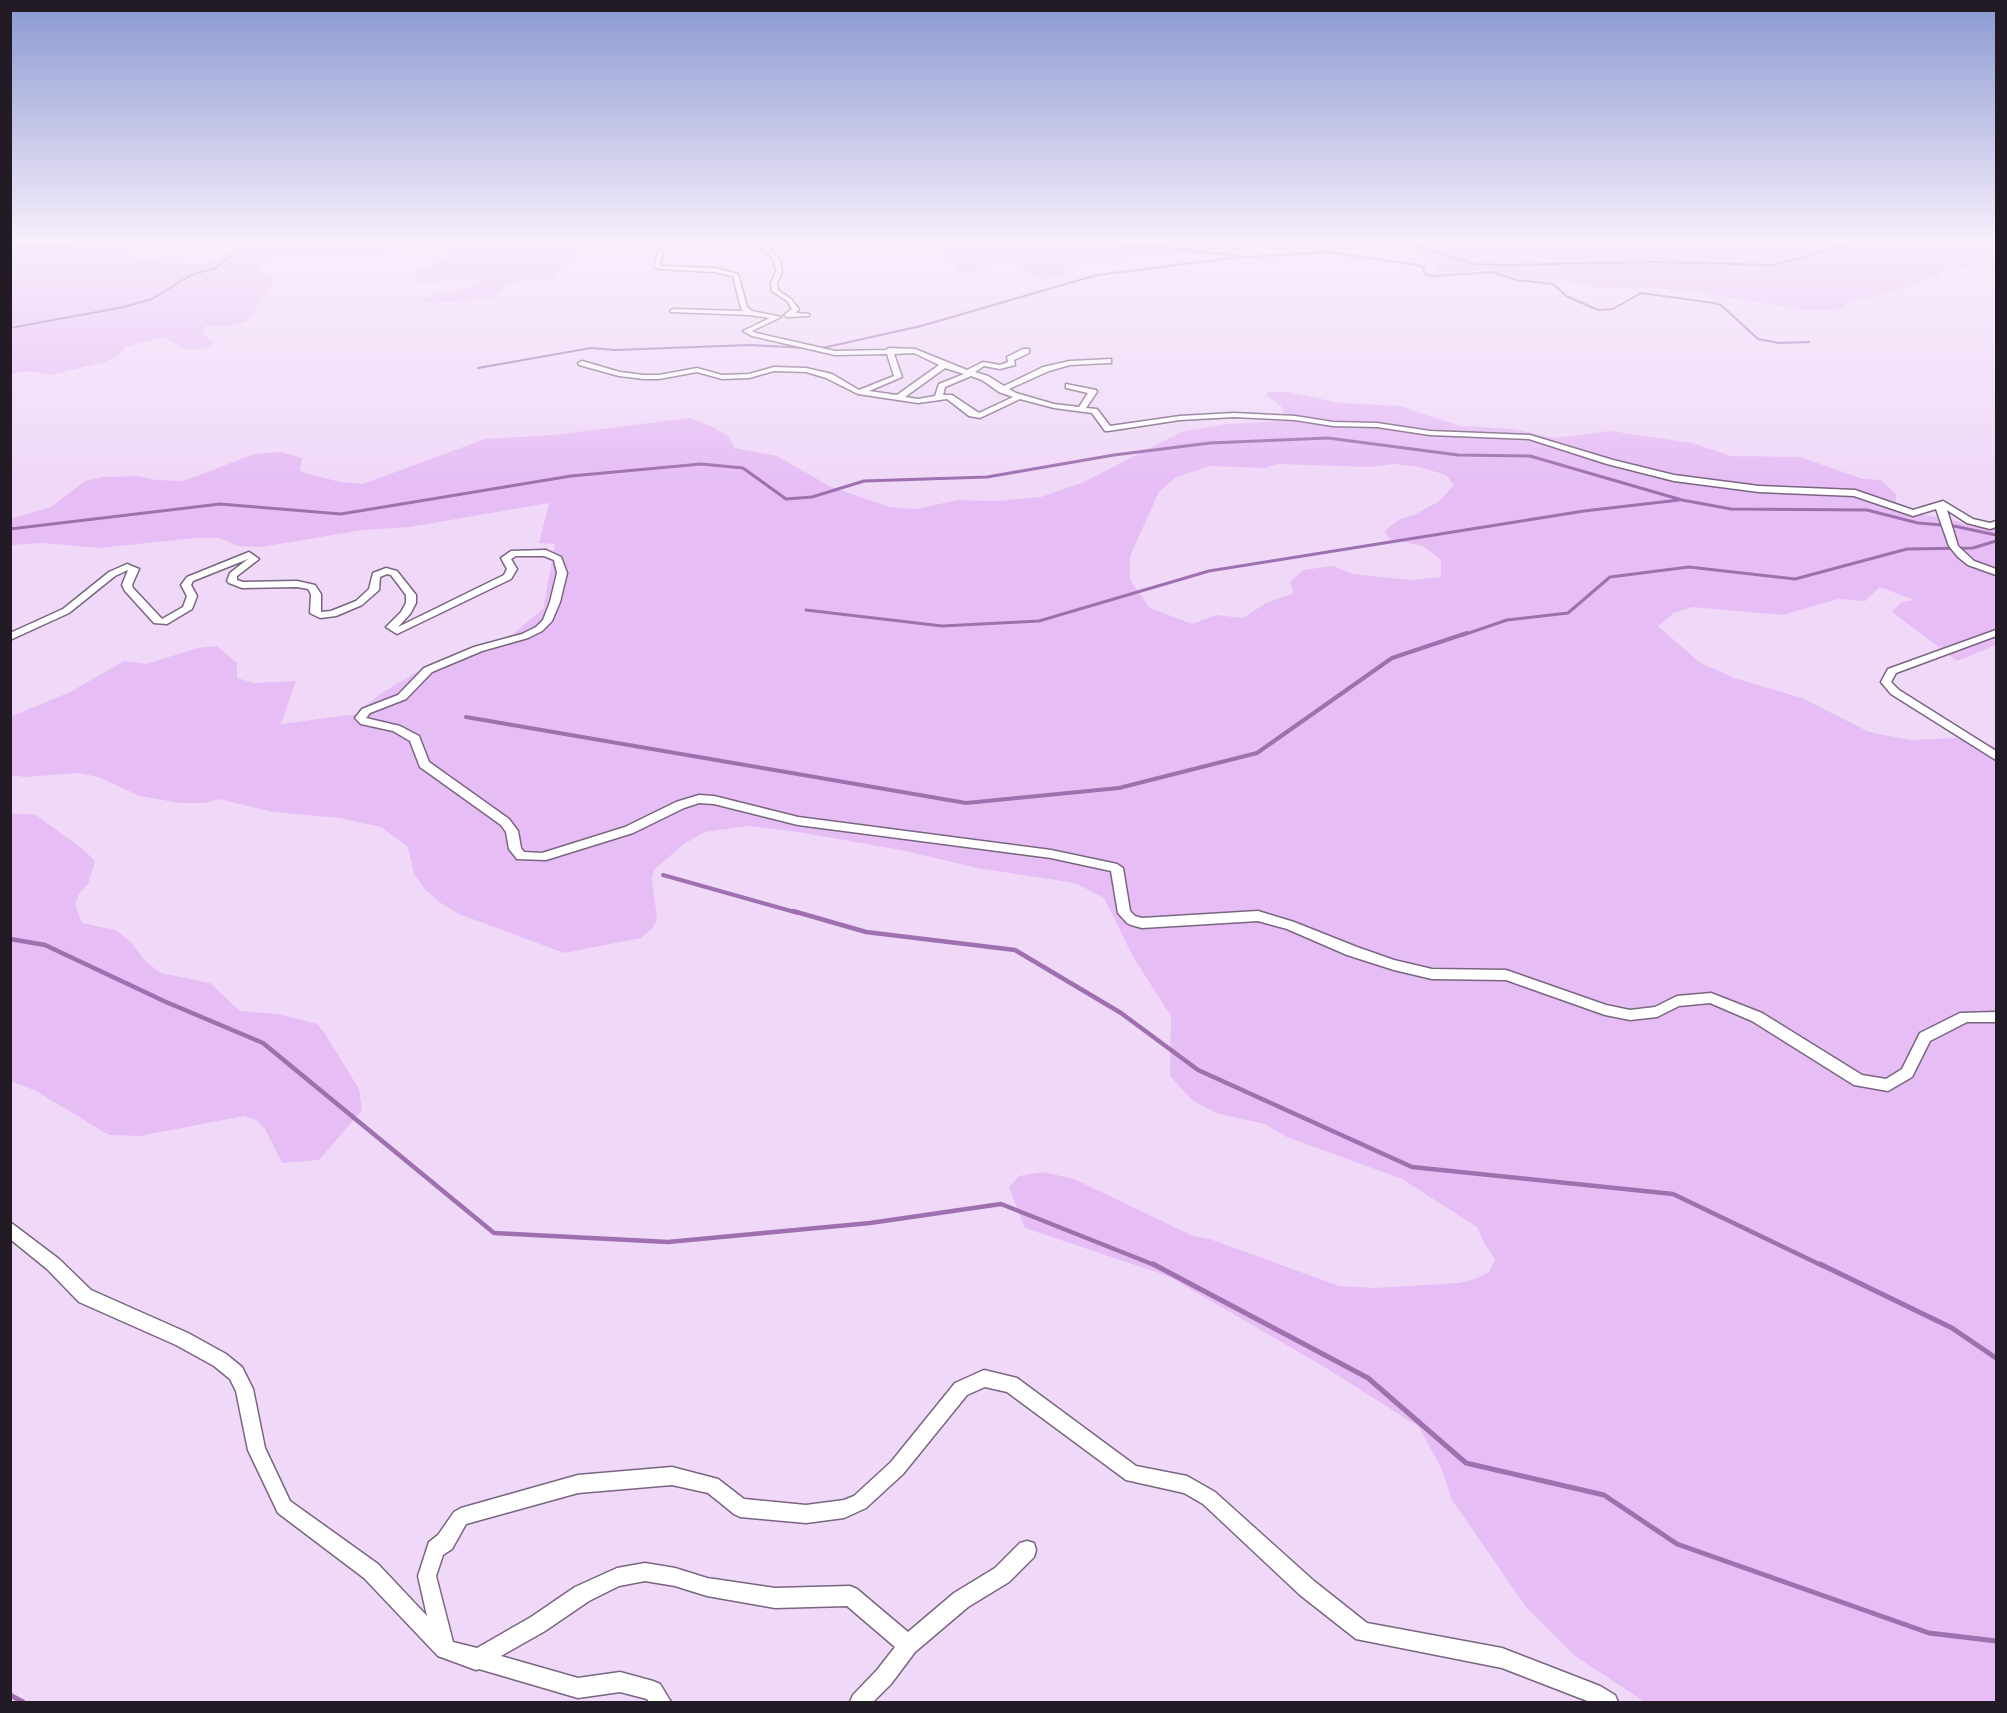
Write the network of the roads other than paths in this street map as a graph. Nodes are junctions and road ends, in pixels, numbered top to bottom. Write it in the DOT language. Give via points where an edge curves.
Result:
graph roads {
  1 [pos="765,322"];
  2 [pos="889,350"];
  3 [pos="1026,351"];
  4 [pos="1108,361"];
  5 [pos="582,363"];
  6 [pos="944,365"];
  7 [pos="970,373"];
  8 [pos="1069,386"];
  9 [pos="1002,390"];
  10 [pos="858,392"];
  11 [pos="939,397"];
  12 [pos="1019,397"];
  13 [pos="898,398"];
  14 [pos="1082,408"];
  15 [pos="1937,505"];
  16 [pos="1996,524"];
  17 [pos="1996,572"];
  18 [pos="1996,633"];
  19 [pos="10,637"];
  20 [pos="1996,756"];
  21 [pos="1996,1017"];
  22 [pos="10,1229"];
  23 [pos="1027,1550"];
  24 [pos="908,1645"];
  25 [pos="445,1649"];
  26 [pos="476,1660"];
  27 [pos="661,1702"];
  28 [pos="860,1702"];
  29 [pos="1608,1702"];
  1 -- 2 [label="street" via="746,331 815,350"];
  2 -- 6 [label="street" via="915,351"];
  2 -- 10 [label="street" via="898,377"];
  3 -- 7 [label="street" via="1010,359 1012,363 1000,367 983,364"];
  4 -- 9 [label="street" via="1046,369"];
  5 -- 10 [label="street" via="644,377 697,370 722,377 749,376 774,369 806,370 829,375"];
  6 -- 7 [label="street"];
  6 -- 13 [label="street"];
  7 -- 9 [label="street"];
  7 -- 11 [label="street" via="942,386"];
  8 -- 14 [label="street" via="1093,392"];
  9 -- 12 [label="street"];
  10 -- 13 [label="street"];
  11 -- 12 [label="street" via="953,399 980,416"];
  11 -- 13 [label="street" via="918,401"];
  12 -- 14 [label="street"];
  14 -- 15 [label="street" via="1097,413 1111,429 1180,418 1234,415 1377,425 1430,433 1530,436 1674,478 1759,489 1855,493 1914,513"];
  15 -- 16 [label="street" via="1974,522"];
  15 -- 17 [label="street" via="1961,555"];
  18 -- 20 [label="street" via="1892,671 1886,682 1895,692"];
  19 -- 21 [label="street" via="66,611 112,574 127,567 134,571 128,589 157,621 164,622 179,616 191,602 186,585 190,579 249,555 254,559 232,580 242,585 297,584 312,588 317,598 315,613 320,615 359,603 374,590 376,574 394,573 411,595 408,610 391,627 397,631 508,577 512,573 506,561 509,555 519,551 546,553 558,559 562,573 555,602 539,629 478,648 428,670 402,697 360,717 366,722 396,728 415,739 424,764 505,822 521,856 542,857 629,830 699,799 798,821 1051,854 1118,868 1124,913 1131,920 1142,923 1258,916 1394,965 1432,974 1506,975 1630,1015 1656,1012 1677,1001 1711,998 1757,1017 1859,1081 1888,1084 1907,1073 1925,1037 1965,1017"];
  22 -- 25 [label="street" via="54,1264 85,1296 182,1339 236,1373 244,1389 257,1450 284,1507 371,1571"];
  23 -- 24 [label="street" via="1002,1575 961,1600"];
  24 -- 26 [label="street" via="850,1596 775,1598 645,1572 617,1577 582,1594"];
  24 -- 28 [label="street"];
  25 -- 26 [label="street"];
  25 -- 29 [label="street" via="427,1576 436,1549 467,1514 578,1484 672,1476 712,1485 740,1508 806,1514 844,1509 860,1502 897,1468 961,1389 984,1378 1011,1384 1132,1474 1187,1485 1209,1498 1363,1632 1502,1658"];
  26 -- 27 [label="street" via="578,1688 620,1682 653,1691"];
}
